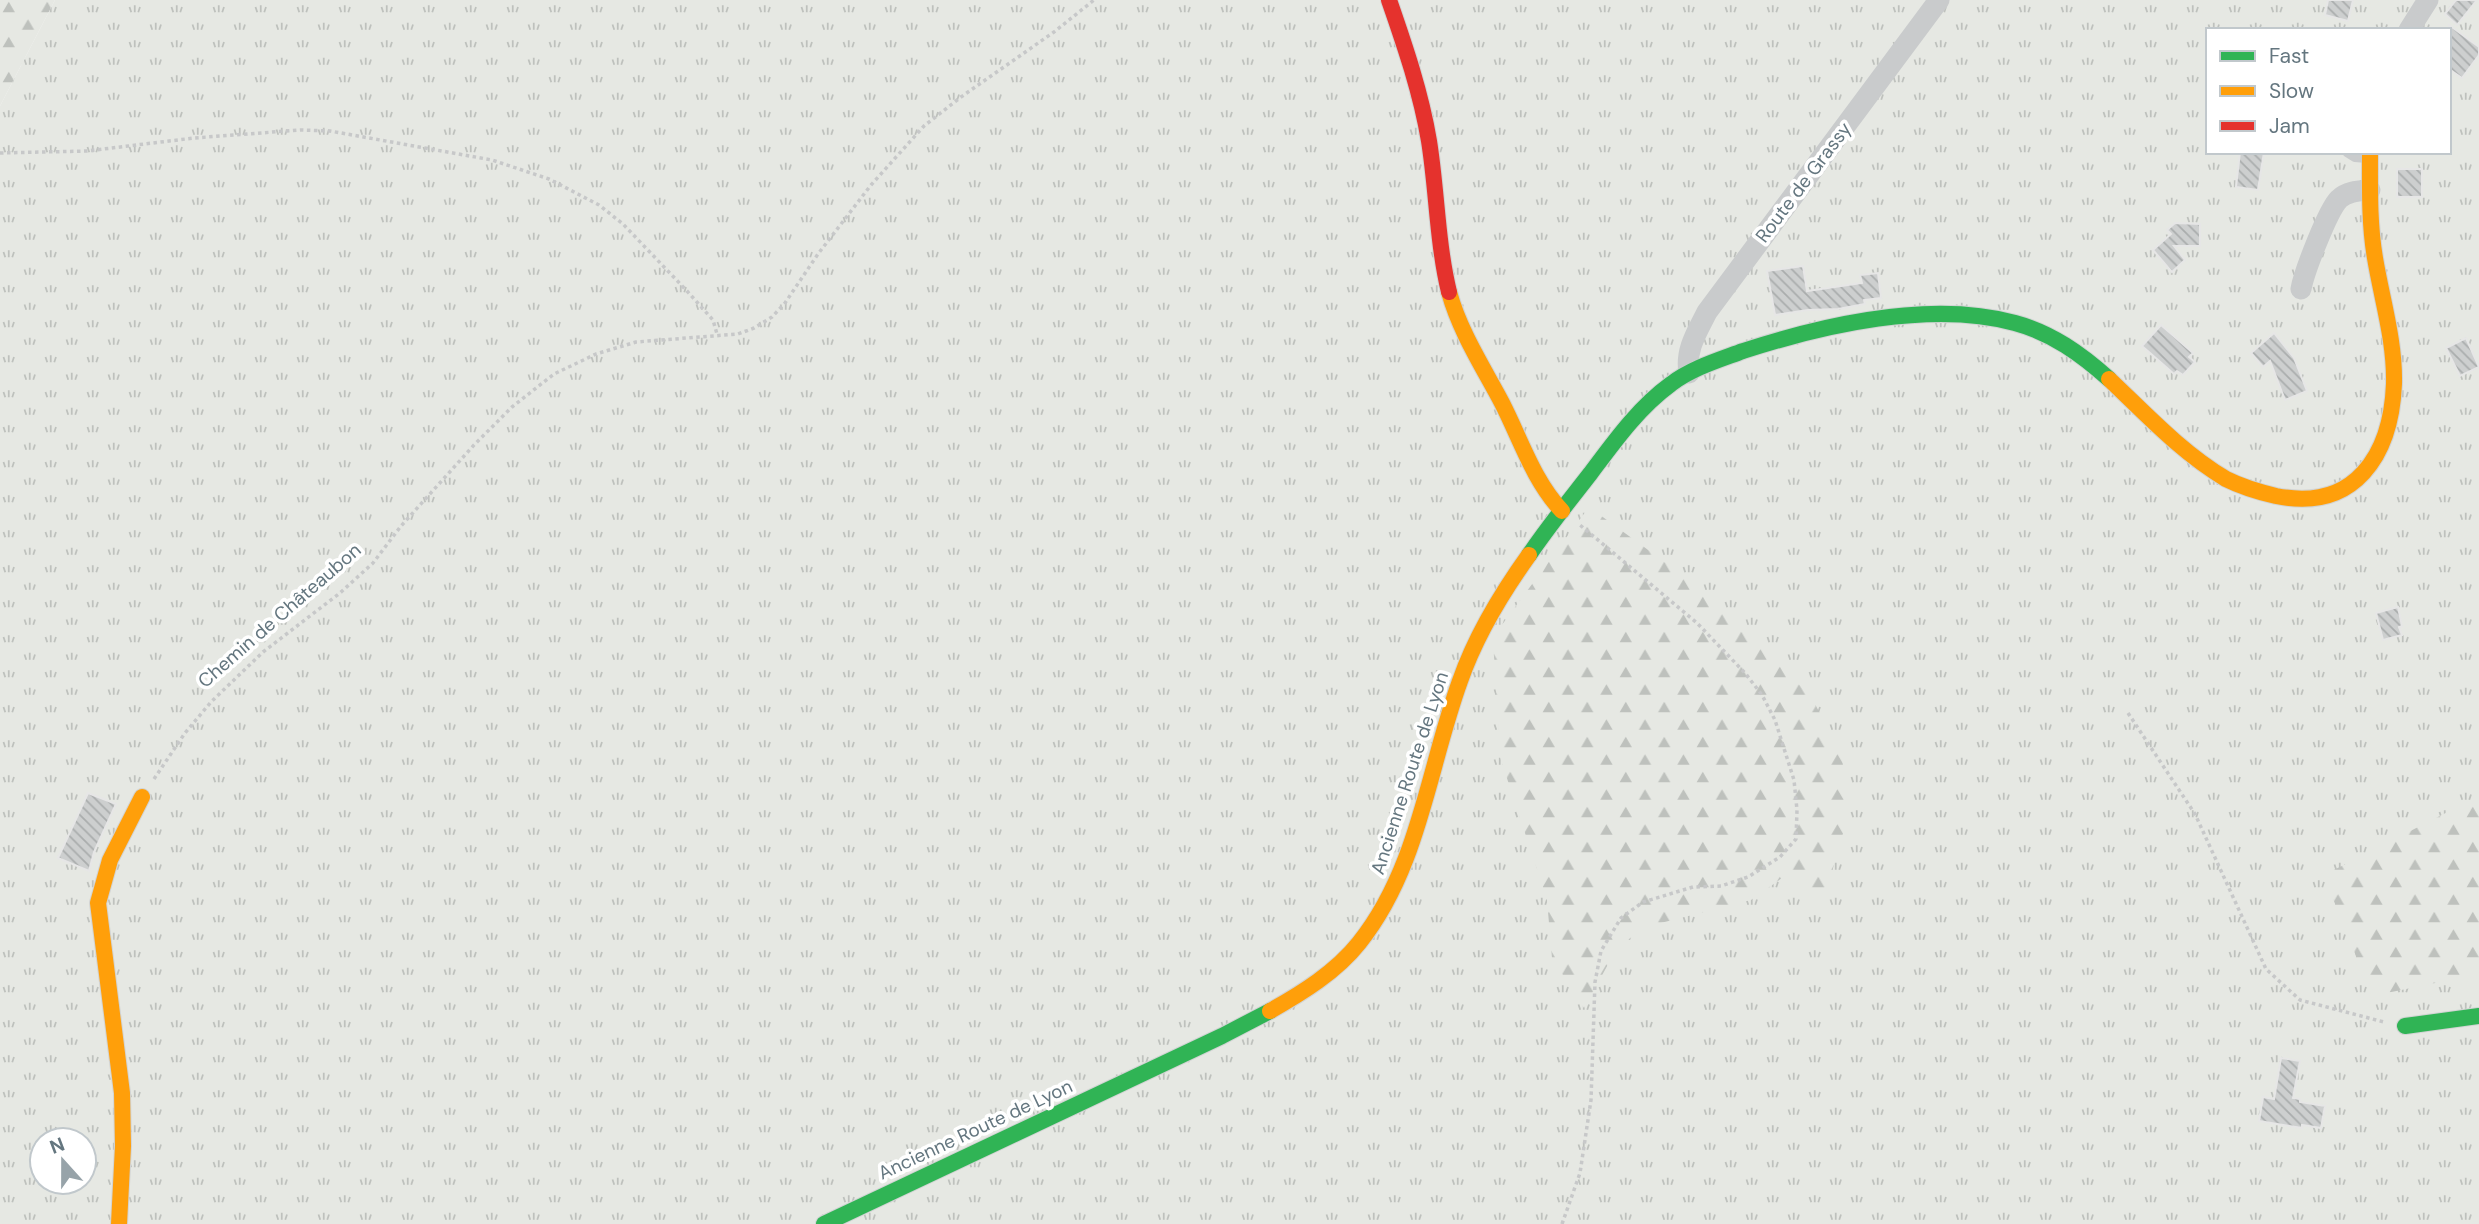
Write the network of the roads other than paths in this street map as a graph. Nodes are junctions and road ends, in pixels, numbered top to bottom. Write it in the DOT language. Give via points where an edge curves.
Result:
graph roads {
  1 [pos="1389,0"];
  2 [pos="1939,0"];
  3 [pos="2428,0"];
  4 [pos="2410,28"];
  5 [pos="2350,154"];
  6 [pos="2370,155"];
  7 [pos="2370,190"];
  8 [pos="2301,289"];
  9 [pos="1689,373"];
  10 [pos="1562,511"];
  11 [pos="142,797"];
  12 [pos="2479,1016"];
  13 [pos="2405,1026"];
  14 [pos="119,1224"];
  15 [pos="824,1224"];
  1 -- 10 [label="street" via="1424,114 1450,295 1542,486"];
  2 -- 9 [label="street, Route de Grassy" via="1707,312 1690,346"];
  3 -- 4 [label="street"];
  5 -- 6 [label="lane"];
  6 -- 7 [label="street, Ancienne Route de Lyon"];
  7 -- 8 [label="street" via="2349,193 2337,202"];
  7 -- 9 [label="street, Ancienne Route de Lyon" via="2374,256 2393,357 2393,398 2375,461 2347,489 2326,497 2262,495 2232,482 2158,426 2086,358 2057,339 2006,319 1960,313 1872,321 1767,344"];
  9 -- 10 [label="street, Ancienne Route de Lyon" via="1661,390 1635,417"];
  10 -- 15 [label="street, Ancienne Route de Lyon" via="1495,604 1477,638 1460,677 1396,885 1371,927 1342,961 1303,991 1220,1037"];
  11 -- 14 [label="street" via="110,860 98,903 122,1093"];
  12 -- 13 [label="street"];
}
